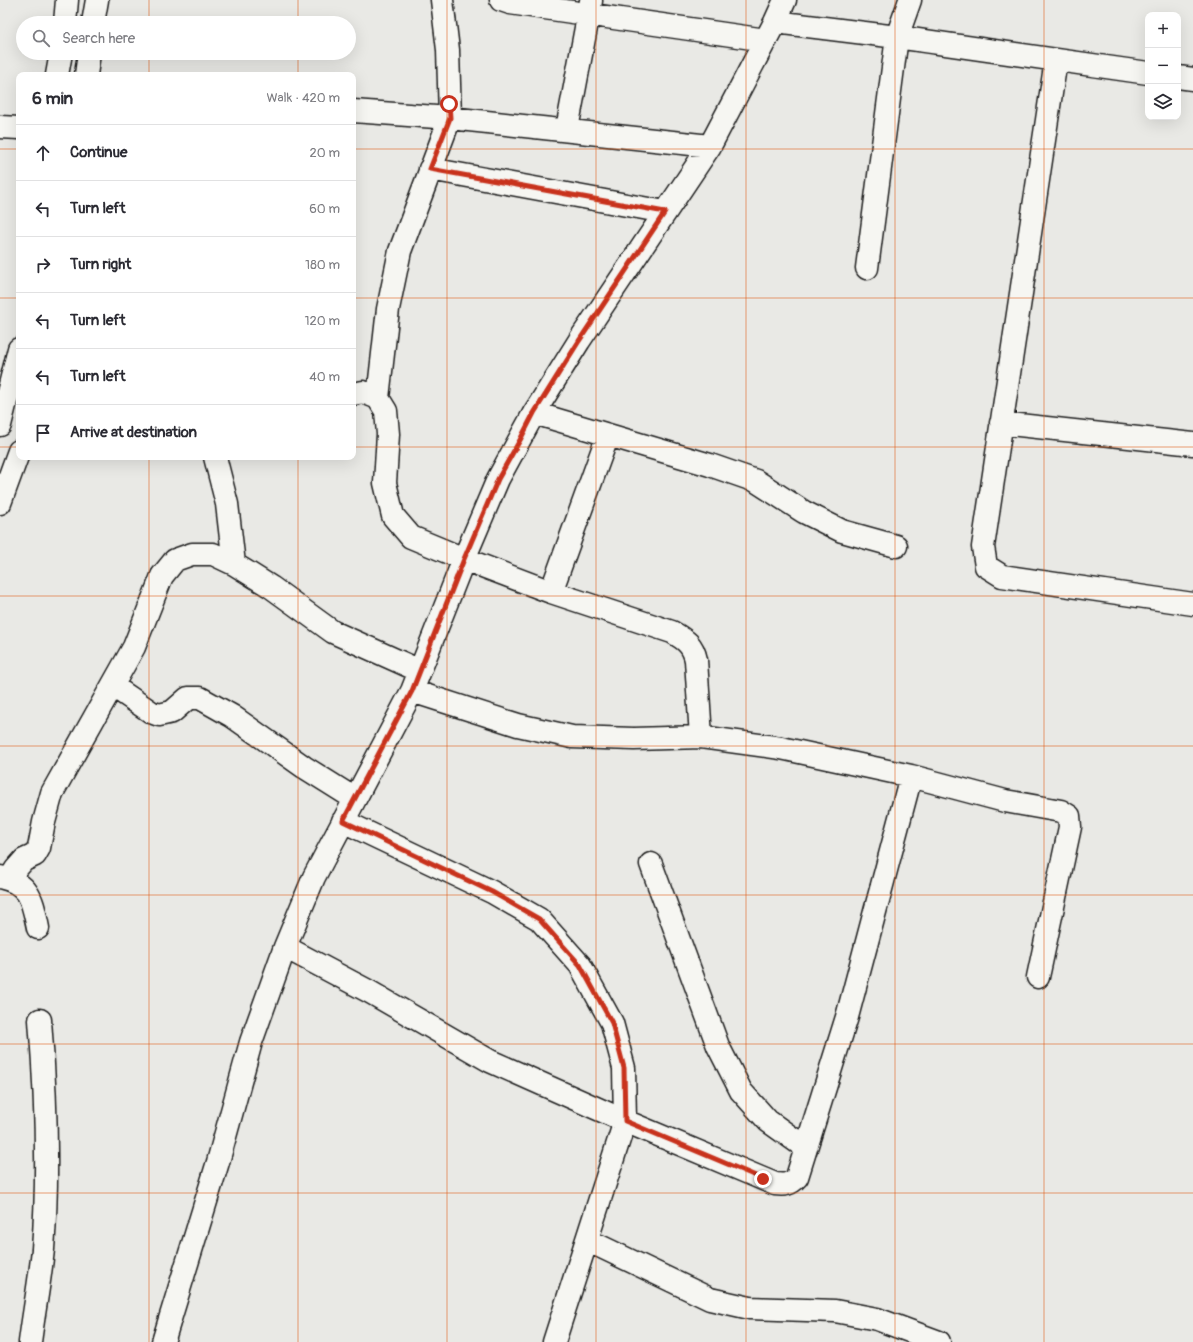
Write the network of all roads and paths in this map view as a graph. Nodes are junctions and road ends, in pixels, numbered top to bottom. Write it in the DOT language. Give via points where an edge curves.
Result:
graph roads {
  1 [pos="67,0"];
  2 [pos="97,0"];
  3 [pos="442,0"];
  4 [pos="501,0"];
  5 [pos="785,0"];
  6 [pos="910,0"];
  7 [pos="590,7"];
  8 [pos="65,16"];
  9 [pos="95,16"];
  10 [pos="771,31"];
  11 [pos="897,37"];
  12 [pos="60,60"];
  13 [pos="88,60"];
  14 [pos="1056,60"];
  15 [pos="58,72"];
  16 [pos="86,72"];
  17 [pos="1145,73"];
  18 [pos="1181,77"];
  19 [pos="1193,79"];
  20 [pos="356,111"];
  21 [pos="450,118"];
  22 [pos="0,127"];
  23 [pos="16,128"];
  24 [pos="567,129"];
  25 [pos="710,146"];
  26 [pos="430,169"];
  27 [pos="665,212"];
  28 [pos="868,268"];
  29 [pos="16,361"];
  30 [pos="356,393"];
  31 [pos="378,398"];
  32 [pos="534,413"];
  33 [pos="1001,424"];
  34 [pos="0,425"];
  35 [pos="608,435"];
  36 [pos="1193,444"];
  37 [pos="16,459"];
  38 [pos="216,460"];
  39 [pos="0,503"];
  40 [pos="896,546"];
  41 [pos="464,559"];
  42 [pos="234,564"];
  43 [pos="551,592"];
  44 [pos="1193,604"];
  45 [pos="420,671"];
  46 [pos="113,686"];
  47 [pos="412,691"];
  48 [pos="701,737"];
  49 [pos="911,776"];
  50 [pos="355,799"];
  51 [pos="343,821"];
  52 [pos="651,864"];
  53 [pos="5,878"];
  54 [pos="38,928"];
  55 [pos="285,948"];
  56 [pos="1038,977"];
  57 [pos="40,1020"];
  58 [pos="625,1121"];
  59 [pos="806,1148"];
  60 [pos="587,1240"];
  61 [pos="30,1342"];
  62 [pos="163,1342"];
  63 [pos="554,1342"];
  64 [pos="939,1342"];
  1 -- 8 [label="street"];
  2 -- 9 [label="street"];
  3 -- 21 [label="street" via="448,50"];
  4 -- 7 [label="street" via="510,3"];
  5 -- 10 [label="street"];
  6 -- 11 [label="street"];
  7 -- 10 [label="street"];
  7 -- 24 [label="street"];
  10 -- 11 [label="street"];
  10 -- 25 [label="street"];
  11 -- 14 [label="street"];
  11 -- 28 [label="street"];
  12 -- 15 [label="street"];
  13 -- 16 [label="street"];
  14 -- 17 [label="street"];
  14 -- 33 [label="street"];
  18 -- 19 [label="street"];
  20 -- 21 [label="street"];
  21 -- 24 [label="street"];
  21 -- 26 [label="street"];
  22 -- 23 [label="street"];
  24 -- 25 [label="street"];
  25 -- 27 [label="street"];
  26 -- 27 [label="street"];
  26 -- 31 [label="street" via="400,252 388,309"];
  27 -- 32 [label="street"];
  29 -- 34 [label="street"];
  30 -- 31 [label="street" via="363,392"];
  31 -- 41 [label="street" via="386,411 388,434 385,483 393,516 411,537"];
  32 -- 35 [label="street"];
  32 -- 41 [label="street" via="498,479"];
  33 -- 36 [label="street"];
  33 -- 44 [label="street" via="983,547 986,566 1002,576"];
  35 -- 40 [label="street" via="710,464 756,481 804,512 842,531"];
  35 -- 43 [label="street"];
  37 -- 39 [label="street"];
  38 -- 42 [label="street" via="227,504"];
  41 -- 43 [label="street"];
  41 -- 45 [label="street"];
  42 -- 45 [label="street" via="334,632"];
  42 -- 46 [label="street" via="213,554 192,554 176,560 162,576 134,647"];
  43 -- 48 [label="street" via="672,632 686,640 694,649 696,660"];
  45 -- 47 [label="street"];
  46 -- 50 [label="street" via="159,715 172,712 188,698 200,698 232,716 304,767"];
  46 -- 53 [label="street" via="52,793 39,848 35,855 24,860"];
  47 -- 48 [label="street" via="518,725 572,736 634,739"];
  47 -- 50 [label="street"];
  48 -- 49 [label="street" via="781,748"];
  49 -- 56 [label="street" via="1005,801 1061,811 1069,816 1070,827"];
  49 -- 59 [label="street" via="847,1016"];
  50 -- 51 [label="street"];
  51 -- 55 [label="street" via="314,877"];
  51 -- 58 [label="street" via="492,892 539,919 580,965 612,1023 624,1068"];
  52 -- 59 [label="street" via="718,1046 741,1091 768,1121"];
  53 -- 54 [label="street" via="25,888 32,900"];
  55 -- 58 [label="street" via="370,992 490,1061"];
  55 -- 62 [label="street" via="251,1042 218,1162"];
  57 -- 61 [label="street" via="46,1101 46,1180 43,1249"];
  58 -- 59 [label="street" via="784,1185 797,1178"];
  58 -- 60 [label="street"];
  60 -- 63 [label="street"];
  60 -- 64 [label="street" via="710,1299 750,1308 835,1310 877,1319"];
}
